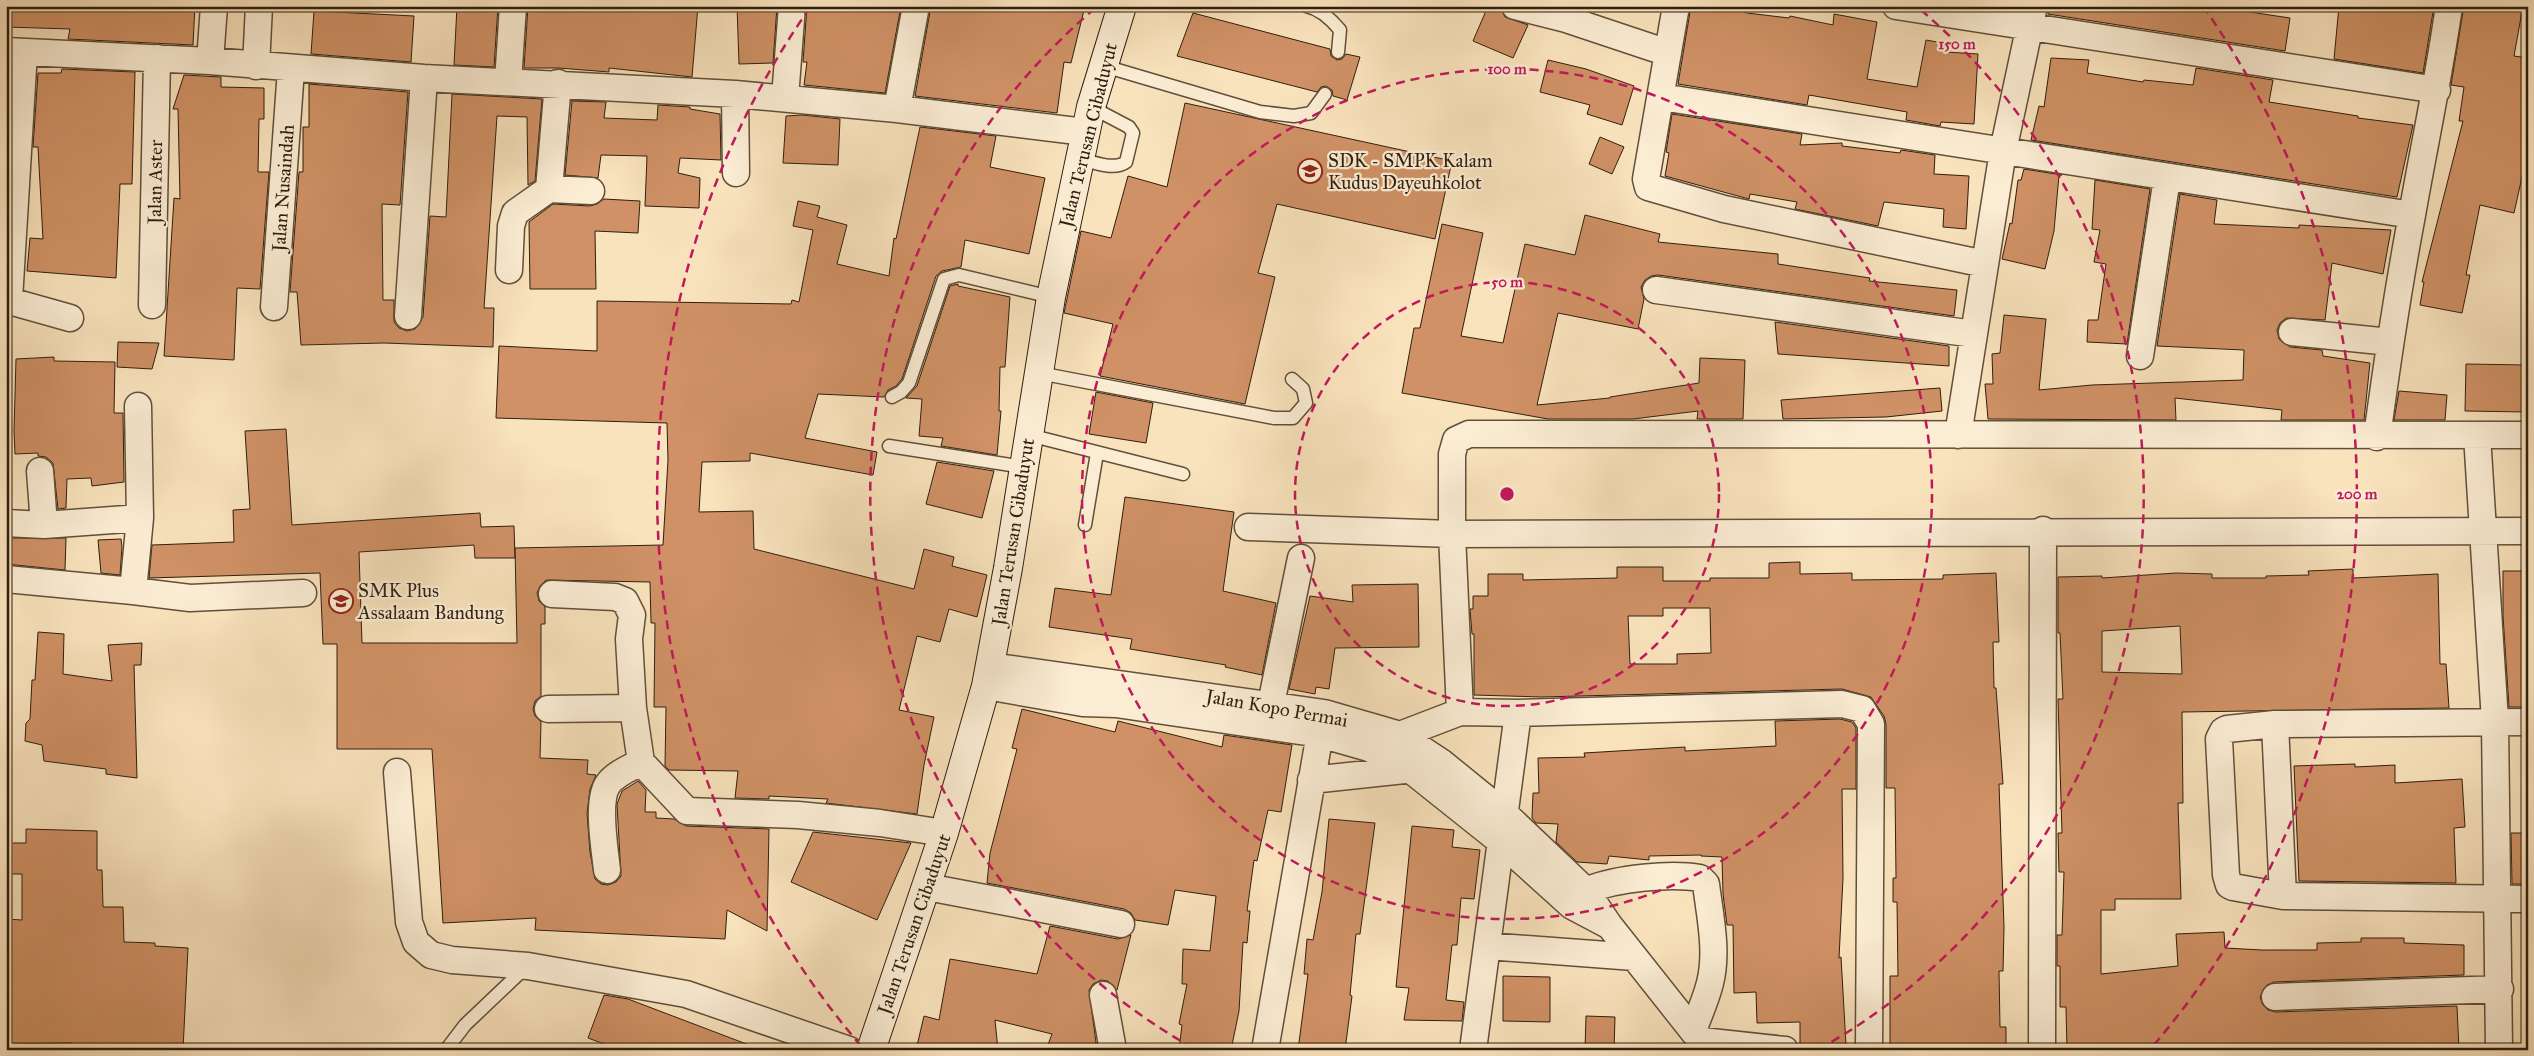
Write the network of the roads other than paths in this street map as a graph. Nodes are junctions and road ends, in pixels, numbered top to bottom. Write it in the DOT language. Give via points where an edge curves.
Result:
graph roads {
  1 [pos="214,6"];
  2 [pos="258,6"];
  3 [pos="513,6"];
  4 [pos="792,6"];
  5 [pos="916,6"];
  6 [pos="1122,6"];
  7 [pos="1306,6"];
  8 [pos="1515,6"];
  9 [pos="1676,6"];
  10 [pos="1896,6"];
  11 [pos="2449,6"];
  12 [pos="2031,17"];
  13 [pos="15,52"];
  14 [pos="1338,52"];
  15 [pos="1668,53"];
  16 [pos="157,58"];
  17 [pos="210,61"];
  18 [pos="256,66"];
  19 [pos="1104,66"];
  20 [pos="291,69"];
  21 [pos="424,78"];
  22 [pos="508,82"];
  23 [pos="558,84"];
  24 [pos="2437,90"];
  25 [pos="735,94"];
  26 [pos="1324,94"];
  27 [pos="1660,97"];
  28 [pos="785,98"];
  29 [pos="897,109"];
  30 [pos="1088,120"];
  31 [pos="2003,151"];
  32 [pos="1079,158"];
  33 [pos="11,166"];
  34 [pos="736,173"];
  35 [pos="2168,178"];
  36 [pos="549,189"];
  37 [pos="591,191"];
  38 [pos="2412,215"];
  39 [pos="1985,264"];
  40 [pos="509,270"];
  41 [pos="1656,290"];
  42 [pos="1051,297"];
  43 [pos="8,300"];
  44 [pos="152,306"];
  45 [pos="274,307"];
  46 [pos="408,316"];
  47 [pos="70,318"];
  48 [pos="2292,332"];
  49 [pos="1974,334"];
  50 [pos="2390,342"];
  51 [pos="2140,356"];
  52 [pos="1039,373"];
  53 [pos="1292,379"];
  54 [pos="892,397"];
  55 [pos="138,406"];
  56 [pos="1029,435"];
  57 [pos="1958,435"];
  58 [pos="2477,435"];
  59 [pos="2528,435"];
  60 [pos="2377,436"];
  61 [pos="889,446"];
  62 [pos="1097,452"];
  63 [pos="1024,467"];
  64 [pos="40,471"];
  65 [pos="1183,474"];
  66 [pos="140,518"];
  67 [pos="6,523"];
  68 [pos="44,525"];
  69 [pos="1084,525"];
  70 [pos="1248,527"];
  71 [pos="2043,530"];
  72 [pos="2485,530"];
  73 [pos="2528,531"];
  74 [pos="1452,534"];
  75 [pos="1301,558"];
  76 [pos="6,580"];
  77 [pos="133,591"];
  78 [pos="303,593"];
  79 [pos="552,594"];
  80 [pos="988,676"];
  81 [pos="1271,704"];
  82 [pos="633,708"];
  83 [pos="548,709"];
  84 [pos="1224,709"];
  85 [pos="1460,712"];
  86 [pos="1518,713"];
  87 [pos="2495,721"];
  88 [pos="2528,722"];
  89 [pos="1322,724"];
  90 [pos="2275,724"];
  91 [pos="1400,735"];
  92 [pos="641,762"];
  93 [pos="1441,762"];
  94 [pos="1411,770"];
  95 [pos="397,772"];
  96 [pos="1311,780"];
  97 [pos="1505,814"];
  98 [pos="944,833"];
  99 [pos="1500,841"];
  100 [pos="607,870"];
  101 [pos="927,887"];
  102 [pos="2283,896"];
  103 [pos="1579,898"];
  104 [pos="2496,899"];
  105 [pos="2528,899"];
  106 [pos="1122,924"];
  107 [pos="1487,946"];
  108 [pos="1634,957"];
  109 [pos="528,966"];
  110 [pos="2500,989"];
  111 [pos="1103,995"];
  112 [pos="2276,997"];
  113 [pos="1700,1043"];
  114 [pos="446,1050"];
  115 [pos="849,1050"];
  116 [pos="871,1050"];
  117 [pos="1113,1050"];
  118 [pos="1265,1050"];
  119 [pos="1473,1050"];
  120 [pos="1785,1050"];
  121 [pos="1869,1050"];
  122 [pos="2042,1050"];
  123 [pos="2500,1050"];
  1 -- 17 [label="street"];
  2 -- 18 [label="street"];
  3 -- 22 [label="street"];
  4 -- 28 [label="street"];
  5 -- 29 [label="street"];
  6 -- 19 [label="main road, Jalan Terusan Cibaduyut"];
  7 -- 14 [label="lane" via="1332,19 1340,30"];
  8 -- 15 [label="street" via="1566,19"];
  9 -- 15 [label="street"];
  10 -- 12 [label="street"];
  11 -- 24 [label="street"];
  12 -- 24 [label="street"];
  12 -- 31 [label="street"];
  13 -- 16 [label="street"];
  13 -- 33 [label="street"];
  15 -- 27 [label="street"];
  16 -- 17 [label="street"];
  16 -- 44 [label="street, Jalan Aster"];
  17 -- 18 [label="street"];
  18 -- 20 [label="street"];
  19 -- 26 [label="lane" via="1260,112 1294,116 1311,113"];
  19 -- 30 [label="main road, Jalan Terusan Cibaduyut"];
  20 -- 21 [label="street"];
  20 -- 45 [label="street, Jalan Nusaindah"];
  21 -- 22 [label="street"];
  21 -- 46 [label="street"];
  22 -- 23 [label="street"];
  23 -- 25 [label="street"];
  23 -- 36 [label="street"];
  24 -- 38 [label="street"];
  25 -- 28 [label="street"];
  25 -- 34 [label="street"];
  27 -- 31 [label="street"];
  27 -- 39 [label="street" via="1646,179 1650,188 1724,209"];
  28 -- 29 [label="street"];
  29 -- 30 [label="street"];
  30 -- 32 [label="main road, Jalan Terusan Cibaduyut"];
  30 -- 32 [label="lane" via="1129,127 1133,134 1123,164 1103,165"];
  31 -- 35 [label="street"];
  31 -- 39 [label="street"];
  32 -- 42 [label="main road, Jalan Terusan Cibaduyut"];
  33 -- 43 [label="street"];
  35 -- 38 [label="street"];
  35 -- 51 [label="street"];
  36 -- 37 [label="street"];
  36 -- 40 [label="street" via="515,213 511,226"];
  38 -- 50 [label="street"];
  39 -- 49 [label="street"];
  41 -- 49 [label="street"];
  42 -- 52 [label="main road, Jalan Terusan Cibaduyut"];
  42 -- 54 [label="lane" via="959,275 944,279 910,383"];
  43 -- 47 [label="street"];
  48 -- 50 [label="street"];
  49 -- 57 [label="street"];
  50 -- 60 [label="street"];
  52 -- 53 [label="lane" via="1274,418 1293,418 1306,403 1303,389"];
  52 -- 56 [label="main road, Jalan Terusan Cibaduyut"];
  55 -- 66 [label="street"];
  56 -- 62 [label="lane"];
  56 -- 63 [label="main road, Jalan Terusan Cibaduyut"];
  57 -- 60 [label="street"];
  57 -- 74 [label="street" via="1469,434 1462,436 1453,446"];
  58 -- 59 [label="street"];
  58 -- 60 [label="street"];
  58 -- 72 [label="street"];
  61 -- 63 [label="lane"];
  62 -- 65 [label="lane"];
  62 -- 69 [label="lane"];
  63 -- 80 [label="main road, Jalan Terusan Cibaduyut"];
  64 -- 68 [label="street"];
  66 -- 68 [label="street"];
  66 -- 77 [label="street"];
  67 -- 68 [label="street"];
  70 -- 74 [label="street"];
  71 -- 72 [label="street" via="2184,533"];
  71 -- 74 [label="street"];
  71 -- 122 [label="street"];
  72 -- 73 [label="street"];
  72 -- 87 [label="street"];
  74 -- 85 [label="street"];
  75 -- 81 [label="street"];
  76 -- 77 [label="street"];
  77 -- 78 [label="street" via="190,598"];
  79 -- 82 [label="street" via="615,597 625,601 632,614"];
  80 -- 84 [label="street, Jalan Kopo Permai" via="1084,691 1116,704"];
  80 -- 98 [label="main road, Jalan Terusan Cibaduyut"];
  81 -- 84 [label="street, Jalan Kopo Permai"];
  81 -- 89 [label="street, Jalan Kopo Permai"];
  82 -- 83 [label="street"];
  82 -- 92 [label="street"];
  84 -- 89 [label="street, Jalan Kopo Permai"];
  85 -- 86 [label="street"];
  85 -- 91 [label="street"];
  86 -- 97 [label="street"];
  86 -- 121 [label="street" via="1842,704 1862,709 1871,724"];
  87 -- 88 [label="street"];
  87 -- 90 [label="street"];
  87 -- 104 [label="street"];
  89 -- 91 [label="street, Jalan Kopo Permai"];
  89 -- 94 [label="street, Jalan Kopo Permai"];
  89 -- 96 [label="street"];
  90 -- 102 [label="street"];
  90 -- 102 [label="street" via="2227,728 2221,734 2220,748 2227,880 2233,887"];
  91 -- 93 [label="street, Jalan Kopo Permai"];
  92 -- 98 [label="street" via="687,810 798,815"];
  92 -- 100 [label="street" via="607,784 602,815"];
  93 -- 94 [label="street"];
  93 -- 97 [label="street, Jalan Kopo Permai"];
  94 -- 96 [label="street"];
  94 -- 99 [label="street, Jalan Kopo Permai"];
  95 -- 109 [label="street" via="409,922 416,942 431,955 452,960"];
  96 -- 118 [label="street"];
  97 -- 99 [label="street"];
  97 -- 103 [label="street, Jalan Kopo Permai"];
  98 -- 101 [label="main road, Jalan Terusan Cibaduyut"];
  99 -- 103 [label="street, Jalan Kopo Permai"];
  99 -- 107 [label="street"];
  101 -- 106 [label="street"];
  101 -- 116 [label="main road, Jalan Terusan Cibaduyut"];
  102 -- 104 [label="street"];
  103 -- 108 [label="street, Jalan Kopo Permai" via="1609,925"];
  103 -- 113 [label="street" via="1620,881 1687,875 1700,878 1706,884 1713,936 1711,983"];
  104 -- 105 [label="street"];
  104 -- 110 [label="street"];
  107 -- 108 [label="street"];
  107 -- 119 [label="street"];
  108 -- 113 [label="street, Jalan Kopo Permai"];
  109 -- 114 [label="lane" via="465,1025"];
  109 -- 115 [label="street" via="686,994"];
  110 -- 112 [label="street"];
  110 -- 123 [label="street"];
  111 -- 117 [label="street"];
  113 -- 120 [label="street"];
}
